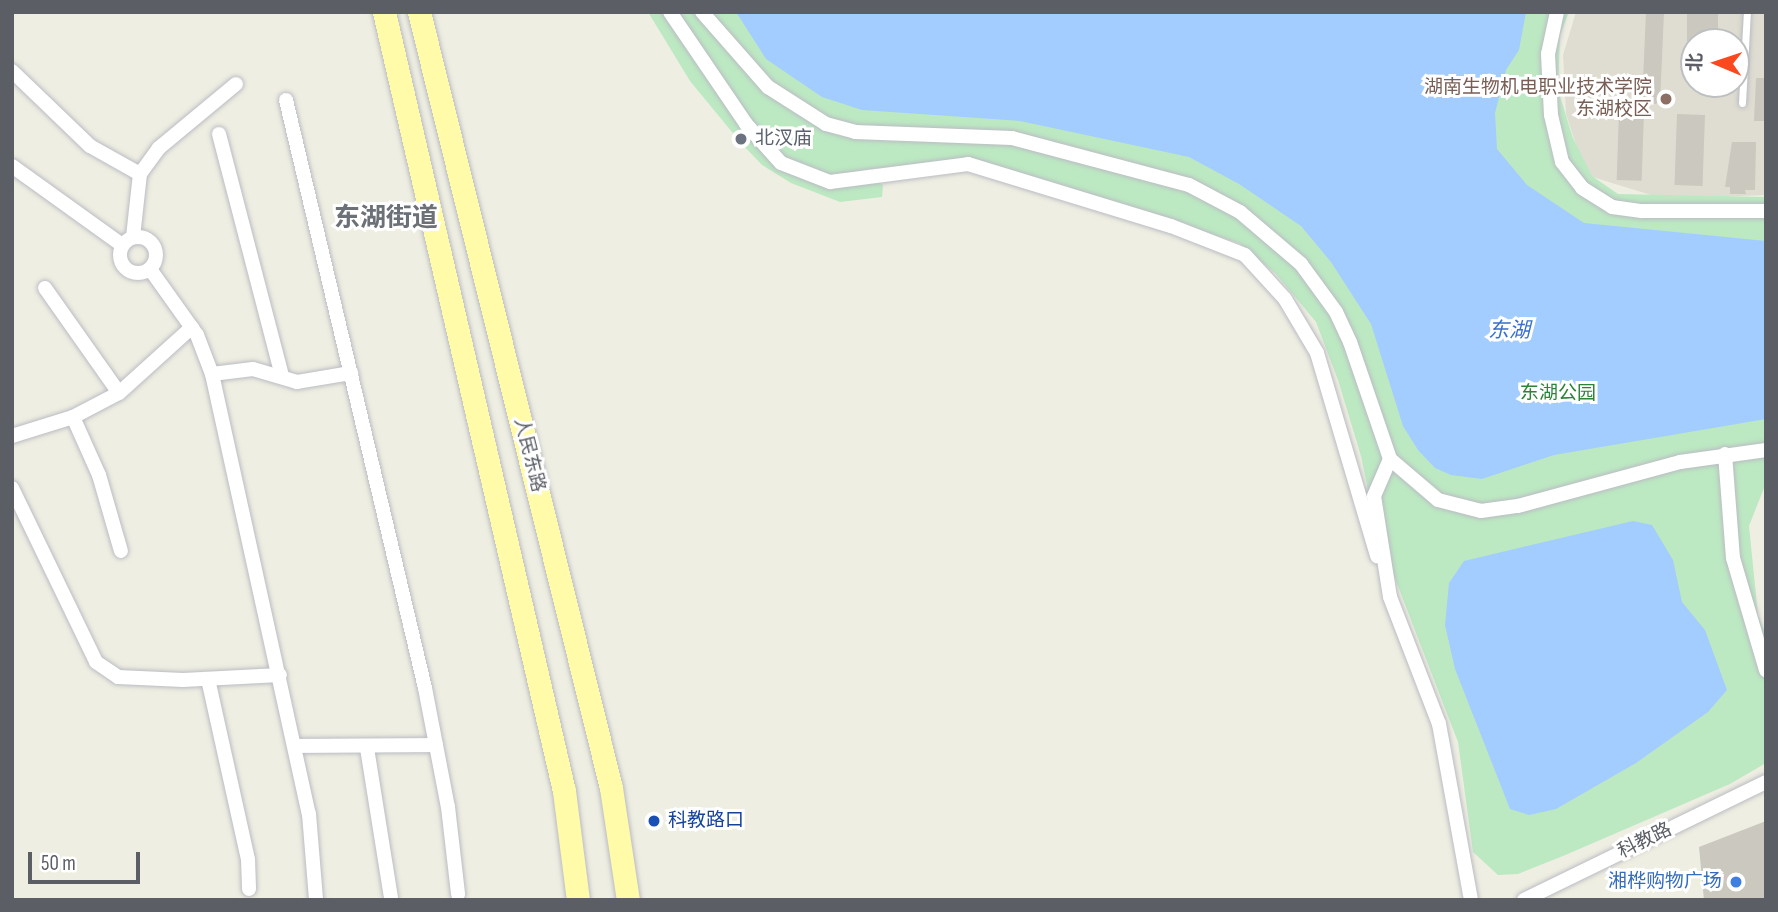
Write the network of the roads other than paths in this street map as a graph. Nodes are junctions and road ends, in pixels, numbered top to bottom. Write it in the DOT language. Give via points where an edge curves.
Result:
graph roads {
  1 [pos="384,12"];
  2 [pos="419,12"];
  3 [pos="670,12"];
  4 [pos="702,12"];
  5 [pos="1557,12"];
  6 [pos="1747,12"];
  7 [pos="12,71"];
  8 [pos="236,84"];
  9 [pos="286,100"];
  10 [pos="1742,103"];
  11 [pos="219,134"];
  12 [pos="12,166"];
  13 [pos="140,174"];
  14 [pos="1766,211"];
  15 [pos="128,241"];
  16 [pos="150,269"];
  17 [pos="45,288"];
  18 [pos="192,327"];
  19 [pos="351,373"];
  20 [pos="212,374"];
  21 [pos="282,376"];
  22 [pos="119,393"];
  23 [pos="73,416"];
  24 [pos="12,436"];
  25 [pos="1766,450"];
  26 [pos="1725,454"];
  27 [pos="1390,459"];
  28 [pos="12,488"];
  29 [pos="121,551"];
  30 [pos="1390,597"];
  31 [pos="1766,670"];
  32 [pos="280,675"];
  33 [pos="208,679"];
  34 [pos="436,745"];
  35 [pos="295,746"];
  36 [pos="367,748"];
  37 [pos="1766,782"];
  38 [pos="249,889"];
  39 [pos="458,894"];
  40 [pos="391,898"];
  41 [pos="316,900"];
  42 [pos="578,900"];
  43 [pos="628,900"];
  44 [pos="1471,900"];
  45 [pos="1524,900"];
  1 -- 42 [label="main road" via="565,791"];
  2 -- 43 [label="main road, 人民东路" via="611,788"];
  3 -- 30 [label="street" via="746,124 781,163 830,181 968,164 1171,226 1245,255 1285,299 1317,353"];
  4 -- 27 [label="street" via="768,87 827,124 855,132 1012,138 1189,185 1240,212 1301,264 1336,312"];
  5 -- 14 [label="street" via="1548,54 1551,116 1562,162 1582,188 1612,207"];
  6 -- 10 [label="lane"];
  7 -- 13 [label="street" via="90,146"];
  8 -- 13 [label="street" via="159,148"];
  9 -- 19 [label="street"];
  11 -- 21 [label="street"];
  12 -- 15 [label="street"];
  13 -- 15 [label="street"];
  15 -- 16 [label="street" via="124,266 137,273"];
  15 -- 16 [label="street" via="147,238 156,249"];
  16 -- 18 [label="street"];
  17 -- 22 [label="street"];
  18 -- 20 [label="street"];
  18 -- 22 [label="street"];
  19 -- 21 [label="street" via="297,382"];
  19 -- 34 [label="street"];
  20 -- 21 [label="street" via="253,369"];
  20 -- 32 [label="street"];
  22 -- 23 [label="street"];
  23 -- 24 [label="street"];
  23 -- 29 [label="street" via="99,475"];
  25 -- 26 [label="street"];
  26 -- 27 [label="street" via="1518,506 1481,511 1438,500"];
  26 -- 31 [label="street" via="1733,558"];
  27 -- 30 [label="street" via="1374,496"];
  28 -- 33 [label="street" via="96,662 118,677"];
  30 -- 44 [label="street" via="1439,724"];
  32 -- 33 [label="street"];
  32 -- 35 [label="street"];
  33 -- 38 [label="street" via="248,859"];
  34 -- 36 [label="street"];
  34 -- 39 [label="street"];
  35 -- 36 [label="street"];
  35 -- 41 [label="street" via="309,814"];
  36 -- 40 [label="street"];
  37 -- 45 [label="street, 科教路"];
}
